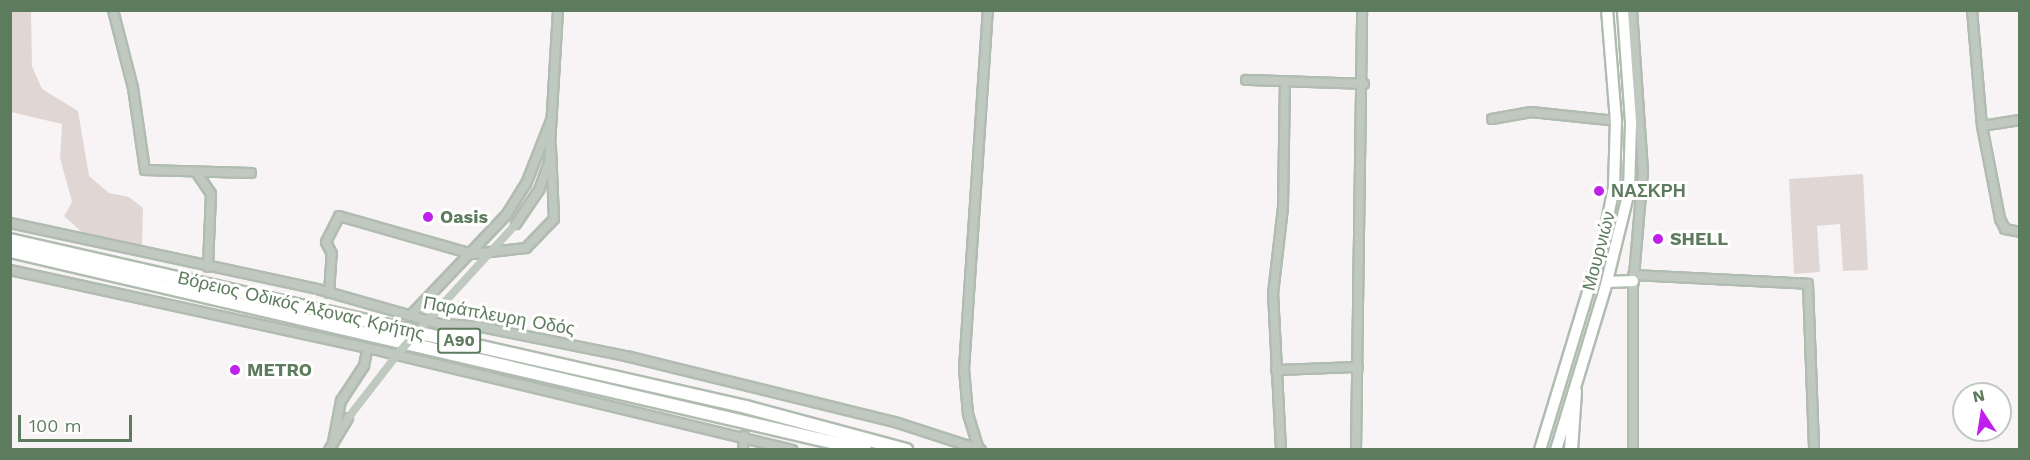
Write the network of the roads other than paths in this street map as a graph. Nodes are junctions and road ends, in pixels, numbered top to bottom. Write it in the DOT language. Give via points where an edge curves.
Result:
graph roads {
  1 [pos="113,10"];
  2 [pos="558,10"];
  3 [pos="988,10"];
  4 [pos="1362,10"];
  5 [pos="1607,10"];
  6 [pos="1623,10"];
  7 [pos="1632,10"];
  8 [pos="1972,10"];
  9 [pos="1246,80"];
  10 [pos="1285,82"];
  11 [pos="1364,84"];
  12 [pos="552,119"];
  13 [pos="1492,119"];
  14 [pos="2019,120"];
  15 [pos="1616,121"];
  16 [pos="1982,126"];
  17 [pos="551,147"];
  18 [pos="197,173"];
  19 [pos="251,173"];
  20 [pos="10,223"];
  21 [pos="2019,232"];
  22 [pos="10,240"];
  23 [pos="10,251"];
  24 [pos="472,254"];
  25 [pos="208,267"];
  26 [pos="10,270"];
  27 [pos="1633,278"];
  28 [pos="1607,282"];
  29 [pos="329,292"];
  30 [pos="410,316"];
  31 [pos="367,351"];
  32 [pos="1358,367"];
  33 [pos="1276,370"];
  34 [pos="1575,391"];
  35 [pos="744,436"];
  36 [pos="331,446"];
  37 [pos="979,449"];
  38 [pos="743,450"];
  39 [pos="792,450"];
  40 [pos="865,450"];
  41 [pos="906,450"];
  42 [pos="1281,450"];
  43 [pos="1356,450"];
  44 [pos="1540,450"];
  45 [pos="1556,450"];
  46 [pos="1570,450"];
  47 [pos="1633,450"];
  48 [pos="1814,450"];
  1 -- 18 [label="street" via="133,88 143,167 153,172"];
  2 -- 12 [label="street"];
  3 -- 37 [label="street" via="964,369 968,414"];
  4 -- 11 [label="street"];
  5 -- 15 [label="main road, Μουρνιών"];
  6 -- 28 [label="main road" via="1631,153 1626,208"];
  7 -- 27 [label="street" via="1643,171"];
  8 -- 16 [label="street"];
  9 -- 10 [label="street"];
  10 -- 11 [label="street"];
  10 -- 33 [label="street" via="1283,207 1273,277"];
  11 -- 32 [label="street"];
  12 -- 17 [label="street"];
  12 -- 24 [label="street" via="526,184"];
  13 -- 15 [label="street" via="1531,112"];
  14 -- 16 [label="street"];
  15 -- 44 [label="main road, Μουρνιών" via="1614,187 1603,242"];
  16 -- 21 [label="street" via="2002,225"];
  17 -- 24 [label="street" via="556,209 549,227 526,248"];
  17 -- 36 [label="street, bridge" via="539,190 516,224 400,351"];
  18 -- 19 [label="street"];
  18 -- 25 [label="street" via="211,194"];
  20 -- 25 [label="street, Παράπλευρη Οδός"];
  22 -- 41 [label="highway, Βόρειος Οδικός Άξονας Κρήτης / Α90" via="735,404"];
  23 -- 40 [label="highway, Βόρειος Οδικός Άξονας Κρήτης / Α90"];
  24 -- 29 [label="street" via="339,216 326,242 332,254"];
  24 -- 30 [label="street"];
  25 -- 29 [label="street, Παράπλευρη Οδός"];
  26 -- 31 [label="street"];
  27 -- 28 [label="main road"];
  27 -- 47 [label="street"];
  27 -- 48 [label="street" via="1808,284"];
  28 -- 34 [label="main road"];
  29 -- 30 [label="street, Παράπλευρη Οδός"];
  30 -- 37 [label="street, Παράπλευρη Οδός" via="626,356 898,423"];
  31 -- 35 [label="street"];
  31 -- 36 [label="street" via="364,366 341,401"];
  32 -- 33 [label="street"];
  32 -- 43 [label="street"];
  33 -- 42 [label="street"];
  34 -- 45 [label="main road"];
  34 -- 46 [label="highway"];
  35 -- 38 [label="street"];
  35 -- 39 [label="street"];
}
